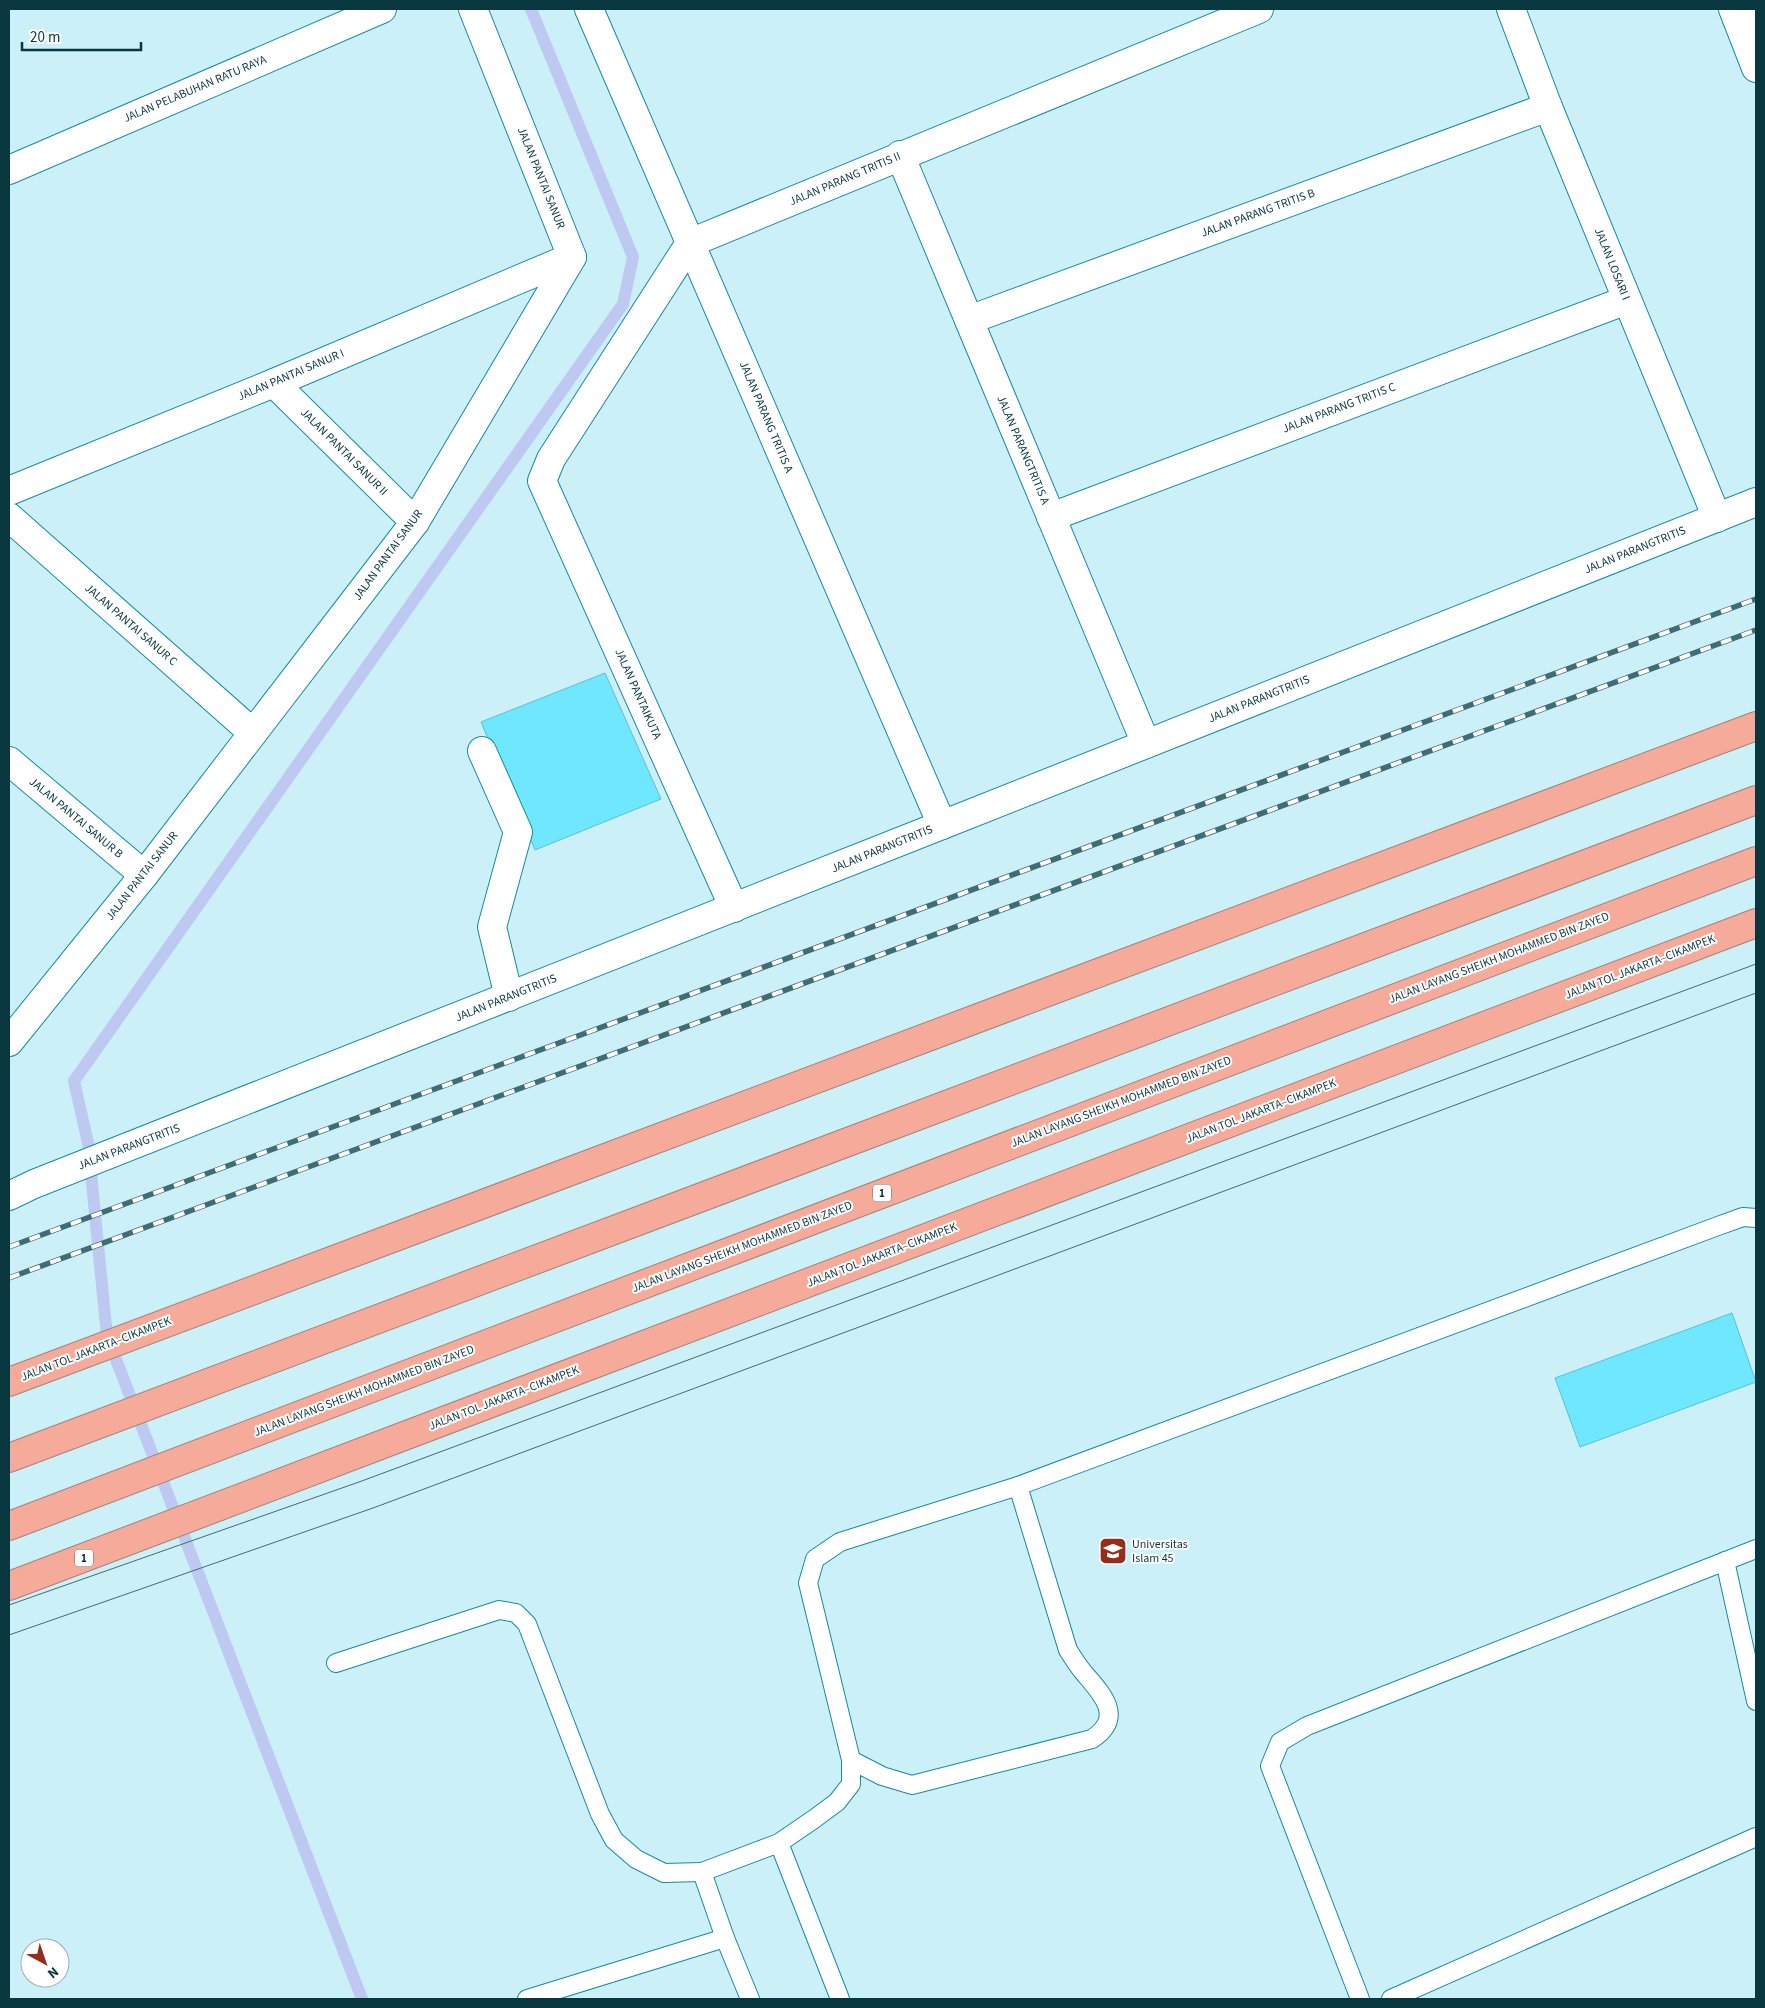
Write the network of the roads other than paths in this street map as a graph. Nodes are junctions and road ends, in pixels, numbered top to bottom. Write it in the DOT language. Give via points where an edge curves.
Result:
graph roads {
  1 [pos="382,9"];
  2 [pos="473,9"];
  3 [pos="589,9"];
  4 [pos="1259,9"];
  5 [pos="1511,9"];
  6 [pos="1742,13"];
  7 [pos="1756,68"];
  8 [pos="1548,107"];
  9 [pos="900,155"];
  10 [pos="9,170"];
  11 [pos="690,243"];
  12 [pos="572,257"];
  13 [pos="1627,300"];
  14 [pos="969,320"];
  15 [pos="274,383"];
  16 [pos="9,491"];
  17 [pos="1756,502"];
  18 [pos="9,517"];
  19 [pos="1051,517"];
  20 [pos="1717,518"];
  21 [pos="415,522"];
  22 [pos="1756,726"];
  23 [pos="253,733"];
  24 [pos="1146,744"];
  25 [pos="482,751"];
  26 [pos="9,761"];
  27 [pos="1756,800"];
  28 [pos="942,825"];
  29 [pos="1756,860"];
  30 [pos="144,875"];
  31 [pos="734,908"];
  32 [pos="1756,923"];
  33 [pos="509,997"];
  34 [pos="9,1042"];
  35 [pos="9,1196"];
  36 [pos="1756,1218"];
  37 [pos="9,1382"];
  38 [pos="9,1458"];
  39 [pos="1018,1486"];
  40 [pos="9,1526"];
  41 [pos="1756,1549"];
  42 [pos="1725,1561"];
  43 [pos="9,1586"];
  44 [pos="1749,1637"];
  45 [pos="336,1663"];
  46 [pos="1756,1701"];
  47 [pos="851,1760"];
  48 [pos="1756,1837"];
  49 [pos="779,1844"];
  50 [pos="702,1872"];
  51 [pos="725,1938"];
  52 [pos="527,1999"];
  53 [pos="750,1999"];
  54 [pos="840,1999"];
  55 [pos="1360,1999"];
  56 [pos="1391,1999"];
  1 -- 10 [label="street, JALAN PELABUHAN RATU RAYA"];
  2 -- 12 [label="street, JALAN PANTAI SANUR"];
  3 -- 11 [label="street, JALAN PARANG TRITIS A"];
  4 -- 9 [label="street, JALAN PARANG TRITIS II"];
  5 -- 8 [label="street, JALAN LOSARI I"];
  6 -- 7 [label="street"];
  8 -- 13 [label="street, JALAN LOSARI I"];
  8 -- 14 [label="street, JALAN PARANG TRITIS B"];
  9 -- 11 [label="street, JALAN PARANG TRITIS II"];
  9 -- 14 [label="street, JALAN PARANGTRITIS A"];
  11 -- 28 [label="street, JALAN PARANG TRITIS A"];
  11 -- 31 [label="street, JALAN PANTAIKUTA" via="551,460 542,481"];
  12 -- 15 [label="street, JALAN PANTAI SANUR I"];
  12 -- 21 [label="street, JALAN PANTAI SANUR"];
  13 -- 19 [label="street, JALAN PARANG TRITIS C"];
  13 -- 20 [label="street, JALAN LOSARI I"];
  14 -- 19 [label="street, JALAN PARANGTRITIS A"];
  15 -- 16 [label="street, JALAN PANTAI SANUR I"];
  15 -- 21 [label="street, JALAN PANTAI SANUR II"];
  17 -- 20 [label="street, JALAN PARANGTRITIS"];
  18 -- 23 [label="street, JALAN PANTAI SANUR C"];
  19 -- 24 [label="street, JALAN PARANGTRITIS A"];
  20 -- 24 [label="street, JALAN PARANGTRITIS"];
  21 -- 23 [label="street, JALAN PANTAI SANUR"];
  22 -- 37 [label="highway, JALAN TOL JAKARTA–CIKAMPEK"];
  23 -- 30 [label="street, JALAN PANTAI SANUR"];
  24 -- 28 [label="street, JALAN PARANGTRITIS"];
  25 -- 33 [label="street" via="518,832 492,927"];
  26 -- 30 [label="street, JALAN PANTAI SANUR B"];
  27 -- 38 [label="highway"];
  28 -- 31 [label="street, JALAN PARANGTRITIS"];
  29 -- 40 [label="highway, JALAN LAYANG SHEIKH MOHAMMED BIN ZAYED / 1"];
  30 -- 34 [label="street, JALAN PANTAI SANUR"];
  31 -- 33 [label="street, JALAN PARANGTRITIS"];
  32 -- 43 [label="highway, JALAN TOL JAKARTA–CIKAMPEK / 1"];
  33 -- 35 [label="street, JALAN PARANGTRITIS"];
  36 -- 39 [label="lane" via="1743,1217 1718,1226"];
  39 -- 47 [label="lane" via="840,1542 816,1559 808,1583"];
  39 -- 47 [label="lane" via="1068,1650 1098,1688 1109,1709 1103,1732 1092,1739 912,1785 882,1776"];
  41 -- 42 [label="lane"];
  42 -- 44 [label="lane"];
  42 -- 55 [label="lane" via="1307,1726 1280,1742 1270,1766"];
  44 -- 46 [label="lane"];
  45 -- 50 [label="lane" via="499,1610 516,1613 527,1624 600,1814 614,1840 636,1859 664,1873"];
  47 -- 49 [label="lane" via="851,1784 837,1802"];
  48 -- 56 [label="lane"];
  49 -- 50 [label="lane"];
  49 -- 54 [label="lane"];
  50 -- 51 [label="lane"];
  51 -- 52 [label="lane"];
  51 -- 53 [label="lane"];
}
